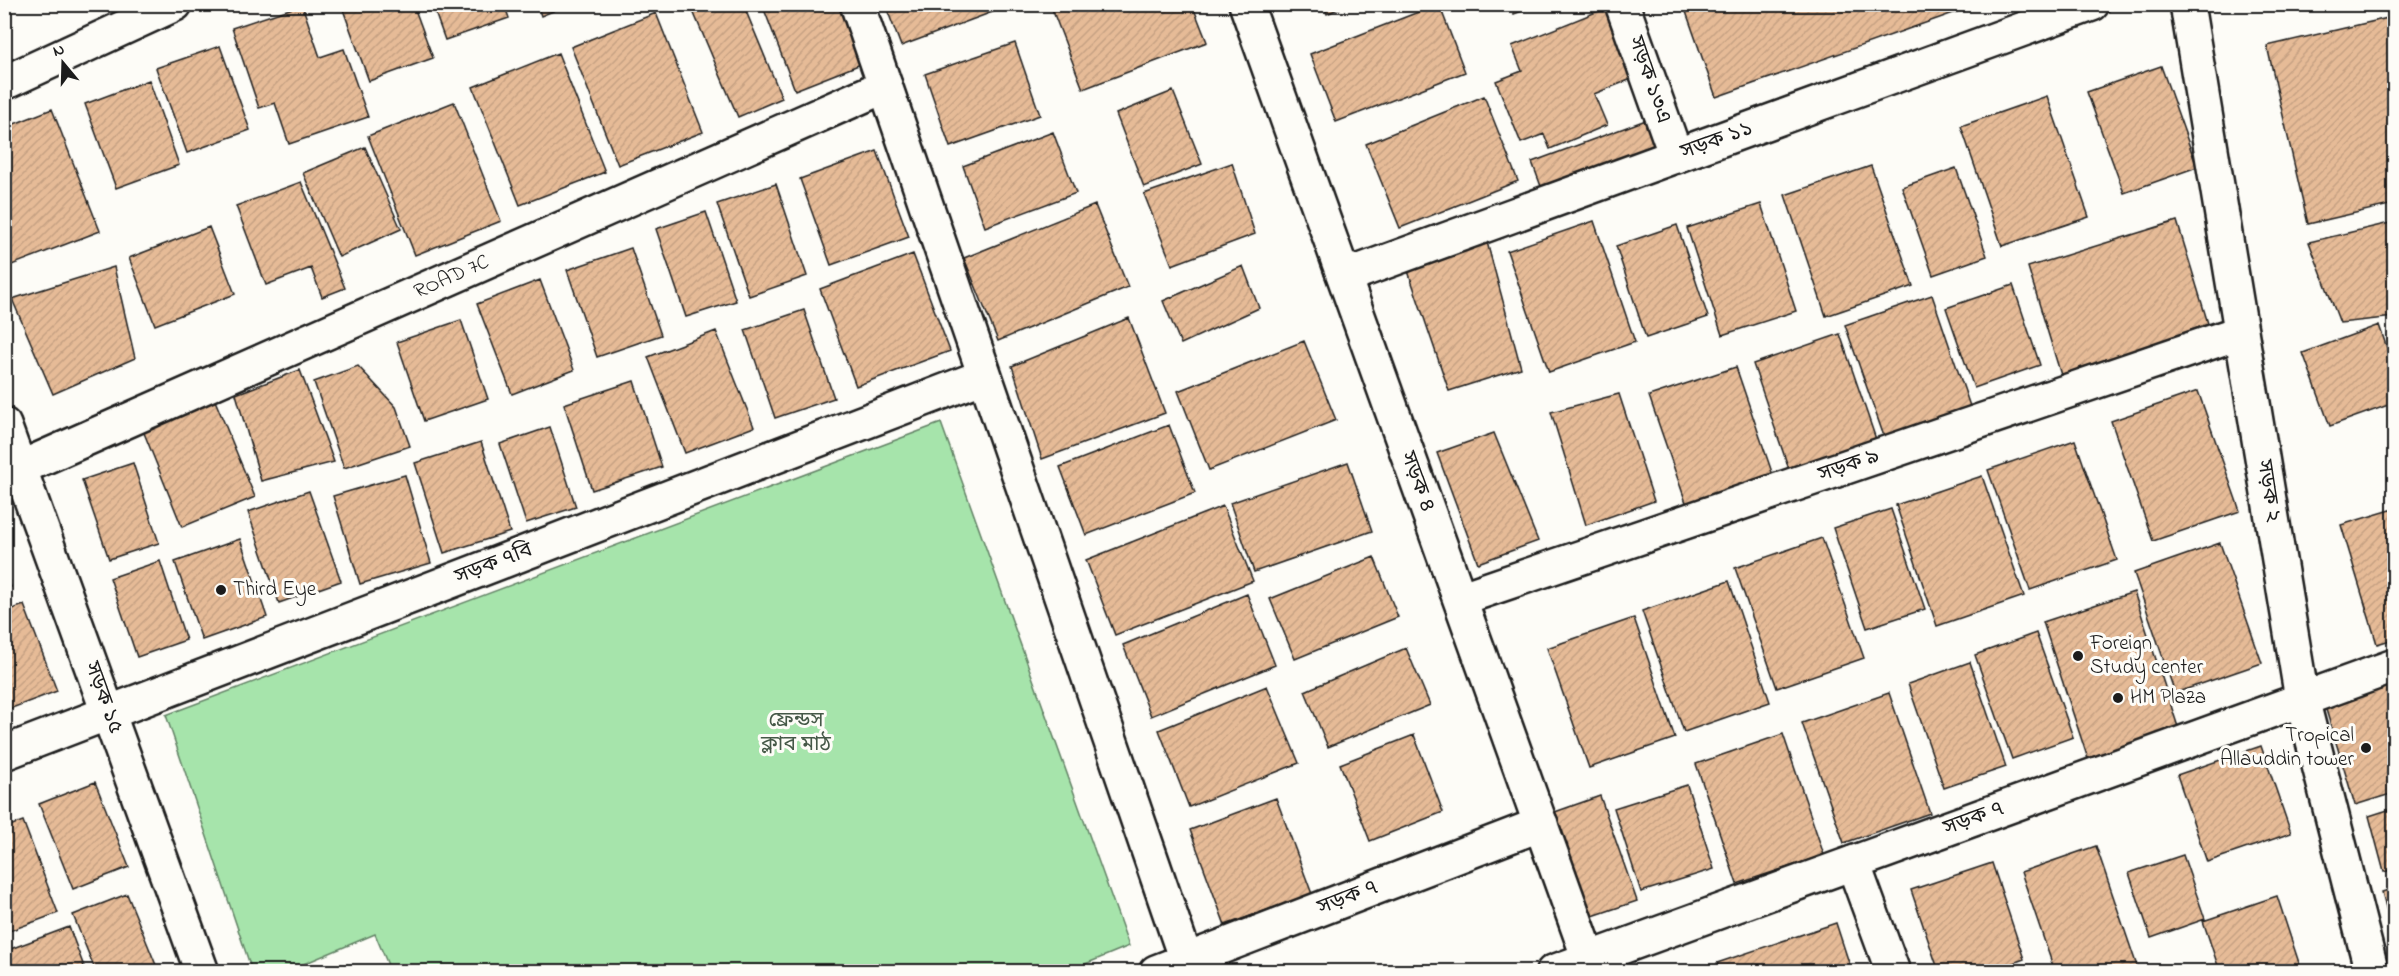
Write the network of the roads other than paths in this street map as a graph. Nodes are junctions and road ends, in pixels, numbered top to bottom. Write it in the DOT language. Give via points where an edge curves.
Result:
graph roads {
  1 [pos="175,4"];
  2 [pos="857,4"];
  3 [pos="1246,4"];
  4 [pos="1622,4"];
  5 [pos="2092,4"];
  6 [pos="2187,4"];
  7 [pos="2041,13"];
  8 [pos="4,83"];
  9 [pos="885,86"];
  10 [pos="1676,156"];
  11 [pos="1342,271"];
  12 [pos="2241,332"];
  13 [pos="984,376"];
  14 [pos="4,425"];
  15 [pos="20,468"];
  16 [pos="1457,591"];
  17 [pos="2394,666"];
  18 [pos="2302,699"];
  19 [pos="109,713"];
  20 [pos="4,753"];
  21 [pos="1541,824"];
  22 [pos="1853,863"];
  23 [pos="1589,959"];
  24 [pos="1186,960"];
  25 [pos="202,972"];
  26 [pos="1156,972"];
  27 [pos="1553,972"];
  28 [pos="1893,972"];
  29 [pos="2372,972"];
  1 -- 8 [label="street"];
  2 -- 9 [label="street"];
  3 -- 11 [label="street, সড়ক ৪"];
  4 -- 10 [label="street, সড়ক ১৩এ"];
  5 -- 7 [label="street, সড়ক ১১"];
  6 -- 12 [label="street, সড়ক ২"];
  7 -- 10 [label="street, সড়ক ১১"];
  9 -- 13 [label="street"];
  9 -- 15 [label="street, ROAD 7C"];
  10 -- 11 [label="street, সড়ক ১১" via="1360,272"];
  11 -- 16 [label="street, সড়ক ৪"];
  12 -- 16 [label="street, সড়ক ৯" via="1468,596"];
  12 -- 18 [label="street, সড়ক ২"];
  13 -- 19 [label="street, সড়ক ৭বি"];
  13 -- 24 [label="street"];
  14 -- 15 [label="street, সড়ক ১৫"];
  15 -- 19 [label="street, সড়ক ১৫"];
  16 -- 21 [label="street, সড়ক ৪"];
  17 -- 18 [label="street, সড়ক ৭"];
  18 -- 22 [label="street, সড়ক ৭"];
  18 -- 29 [label="street, সড়ক ২"];
  19 -- 20 [label="street, সড়ক ৭বি"];
  19 -- 25 [label="street, সড়ক ১৫"];
  21 -- 23 [label="street, সড়ক ৪"];
  21 -- 24 [label="street, সড়ক ৭"];
  22 -- 23 [label="street, সড়ক ৭"];
  22 -- 28 [label="street"];
  23 -- 27 [label="street, সড়ক ৭"];
  24 -- 26 [label="street, সড়ক ৭"];
}
